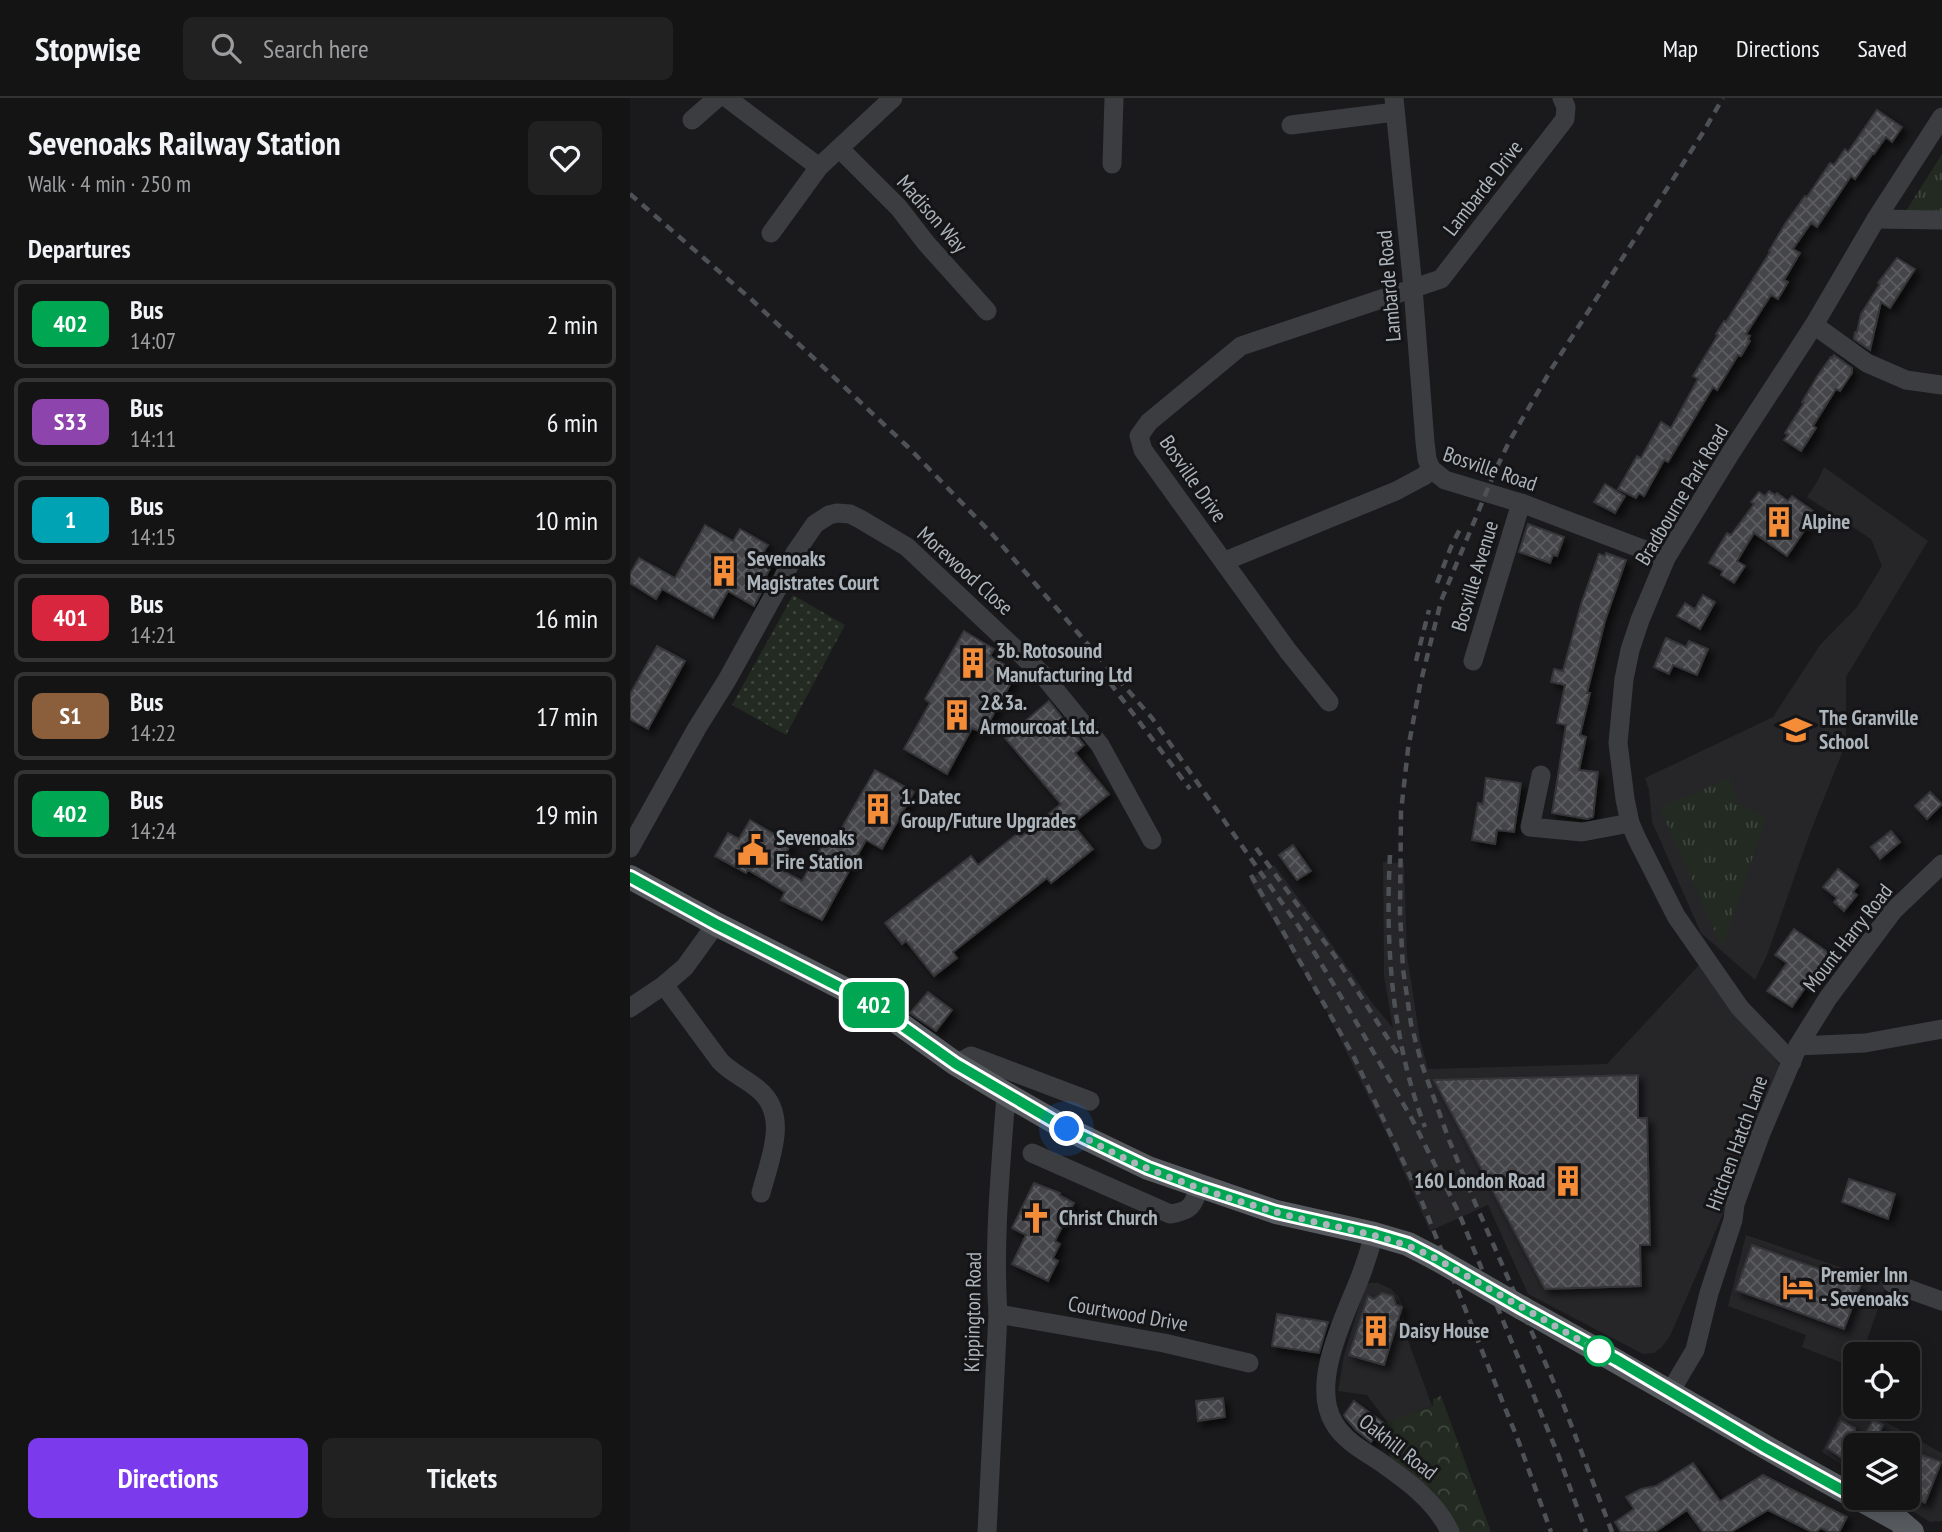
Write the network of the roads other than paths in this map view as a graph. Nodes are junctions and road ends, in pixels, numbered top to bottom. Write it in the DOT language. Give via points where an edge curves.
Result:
graph roads {
  1 [pos="717,98"];
  2 [pos="727,98"];
  3 [pos="893,98"];
  4 [pos="1114,98"];
  5 [pos="1562,98"];
  6 [pos="1394,105"];
  7 [pos="1942,117"];
  8 [pos="692,120"];
  9 [pos="1291,125"];
  10 [pos="840,149"];
  11 [pos="1112,164"];
  12 [pos="819,167"];
  13 [pos="1876,219"];
  14 [pos="1942,220"];
  15 [pos="771,233"];
  16 [pos="1413,288"];
  17 [pos="987,312"];
  18 [pos="1815,325"];
  19 [pos="1942,385"];
  20 [pos="1431,469"];
  21 [pos="1521,503"];
  22 [pos="1666,558"];
  23 [pos="1224,561"];
  24 [pos="1473,662"];
  25 [pos="1329,702"];
  26 [pos="1541,775"];
  27 [pos="1630,823"];
  28 [pos="1152,841"];
  29 [pos="630,848"];
  30 [pos="1942,864"];
  31 [pos="630,877"];
  32 [pos="716,924"];
  33 [pos="664,985"];
  34 [pos="630,1008"];
  35 [pos="1942,1029"];
  36 [pos="1795,1054"];
  37 [pos="956,1064"];
  38 [pos="1006,1094"];
  39 [pos="1090,1101"];
  40 [pos="1032,1153"];
  41 [pos="1199,1187"];
  42 [pos="761,1193"];
  43 [pos="1374,1234"];
  44 [pos="1892,1283"];
  45 [pos="1942,1301"];
  46 [pos="998,1314"];
  47 [pos="1249,1363"];
  48 [pos="1670,1392"];
  49 [pos="1843,1490"];
  50 [pos="1880,1510"];
  51 [pos="988,1532"];
  52 [pos="1450,1532"];
  53 [pos="1912,1532"];
  1 -- 8 [label="street"];
  2 -- 12 [label="street"];
  3 -- 10 [label="street"];
  4 -- 11 [label="street"];
  5 -- 16 [label="street, Lambarde Drive" via="1565,118 1441,279"];
  6 -- 9 [label="street"];
  6 -- 16 [label="street, Lambarde Road"];
  7 -- 13 [label="street, Bradbourne Park Road"];
  10 -- 12 [label="street"];
  10 -- 17 [label="street, Madison Way" via="899,208"];
  12 -- 15 [label="street"];
  13 -- 14 [label="street"];
  13 -- 18 [label="street, Bradbourne Park Road"];
  16 -- 20 [label="street, Lambarde Road"];
  16 -- 23 [label="street, Bosville Drive" via="1241,346 1142,430 1139,442 1143,450"];
  18 -- 19 [label="street" via="1867,363 1906,380"];
  18 -- 22 [label="street, Bradbourne Park Road"];
  20 -- 21 [label="street, Bosville Road" via="1445,480"];
  20 -- 23 [label="street, Bosville Road" via="1396,491"];
  21 -- 22 [label="street, Bosville Road"];
  21 -- 24 [label="street, Bosville Avenue"];
  22 -- 27 [label="street, Bradbourne Park Road" via="1630,650 1620,710 1618,743"];
  23 -- 25 [label="street, Bosville Drive"];
  26 -- 27 [label="street" via="1530,827 1582,832"];
  27 -- 36 [label="street, Bradbourne Park Road" via="1676,916 1740,1008"];
  28 -- 29 [label="street, Morewood Close" via="1100,745 1043,675 907,547 850,514 837,513 815,524 795,553"];
  30 -- 36 [label="street, Mount Harry Road" via="1893,911 1828,998"];
  31 -- 32 [label="main road"];
  32 -- 33 [label="street" via="685,967"];
  32 -- 37 [label="main road" via="867,1001"];
  33 -- 34 [label="street"];
  33 -- 42 [label="street" via="726,1068 769,1101 776,1130"];
  35 -- 36 [label="street"];
  36 -- 48 [label="street, Hitchen Hatch Lane" via="1735,1204 1695,1350"];
  37 -- 38 [label="main road"];
  37 -- 39 [label="street" via="971,1056"];
  38 -- 41 [label="main road" via="1113,1152"];
  38 -- 46 [label="street, Kippington Road" via="999,1186"];
  40 -- 41 [label="street" via="1170,1214 1193,1204"];
  41 -- 43 [label="main road" via="1276,1212"];
  43 -- 48 [label="main road, bridge" via="1435,1258"];
  43 -- 52 [label="street, Oakhill Road" via="1330,1361 1327,1407 1347,1439 1430,1502"];
  44 -- 45 [label="street"];
  46 -- 47 [label="street, Courtwood Drive"];
  46 -- 51 [label="street, Kippington Road"];
  48 -- 49 [label="main road"];
  50 -- 53 [label="main road"];
}
